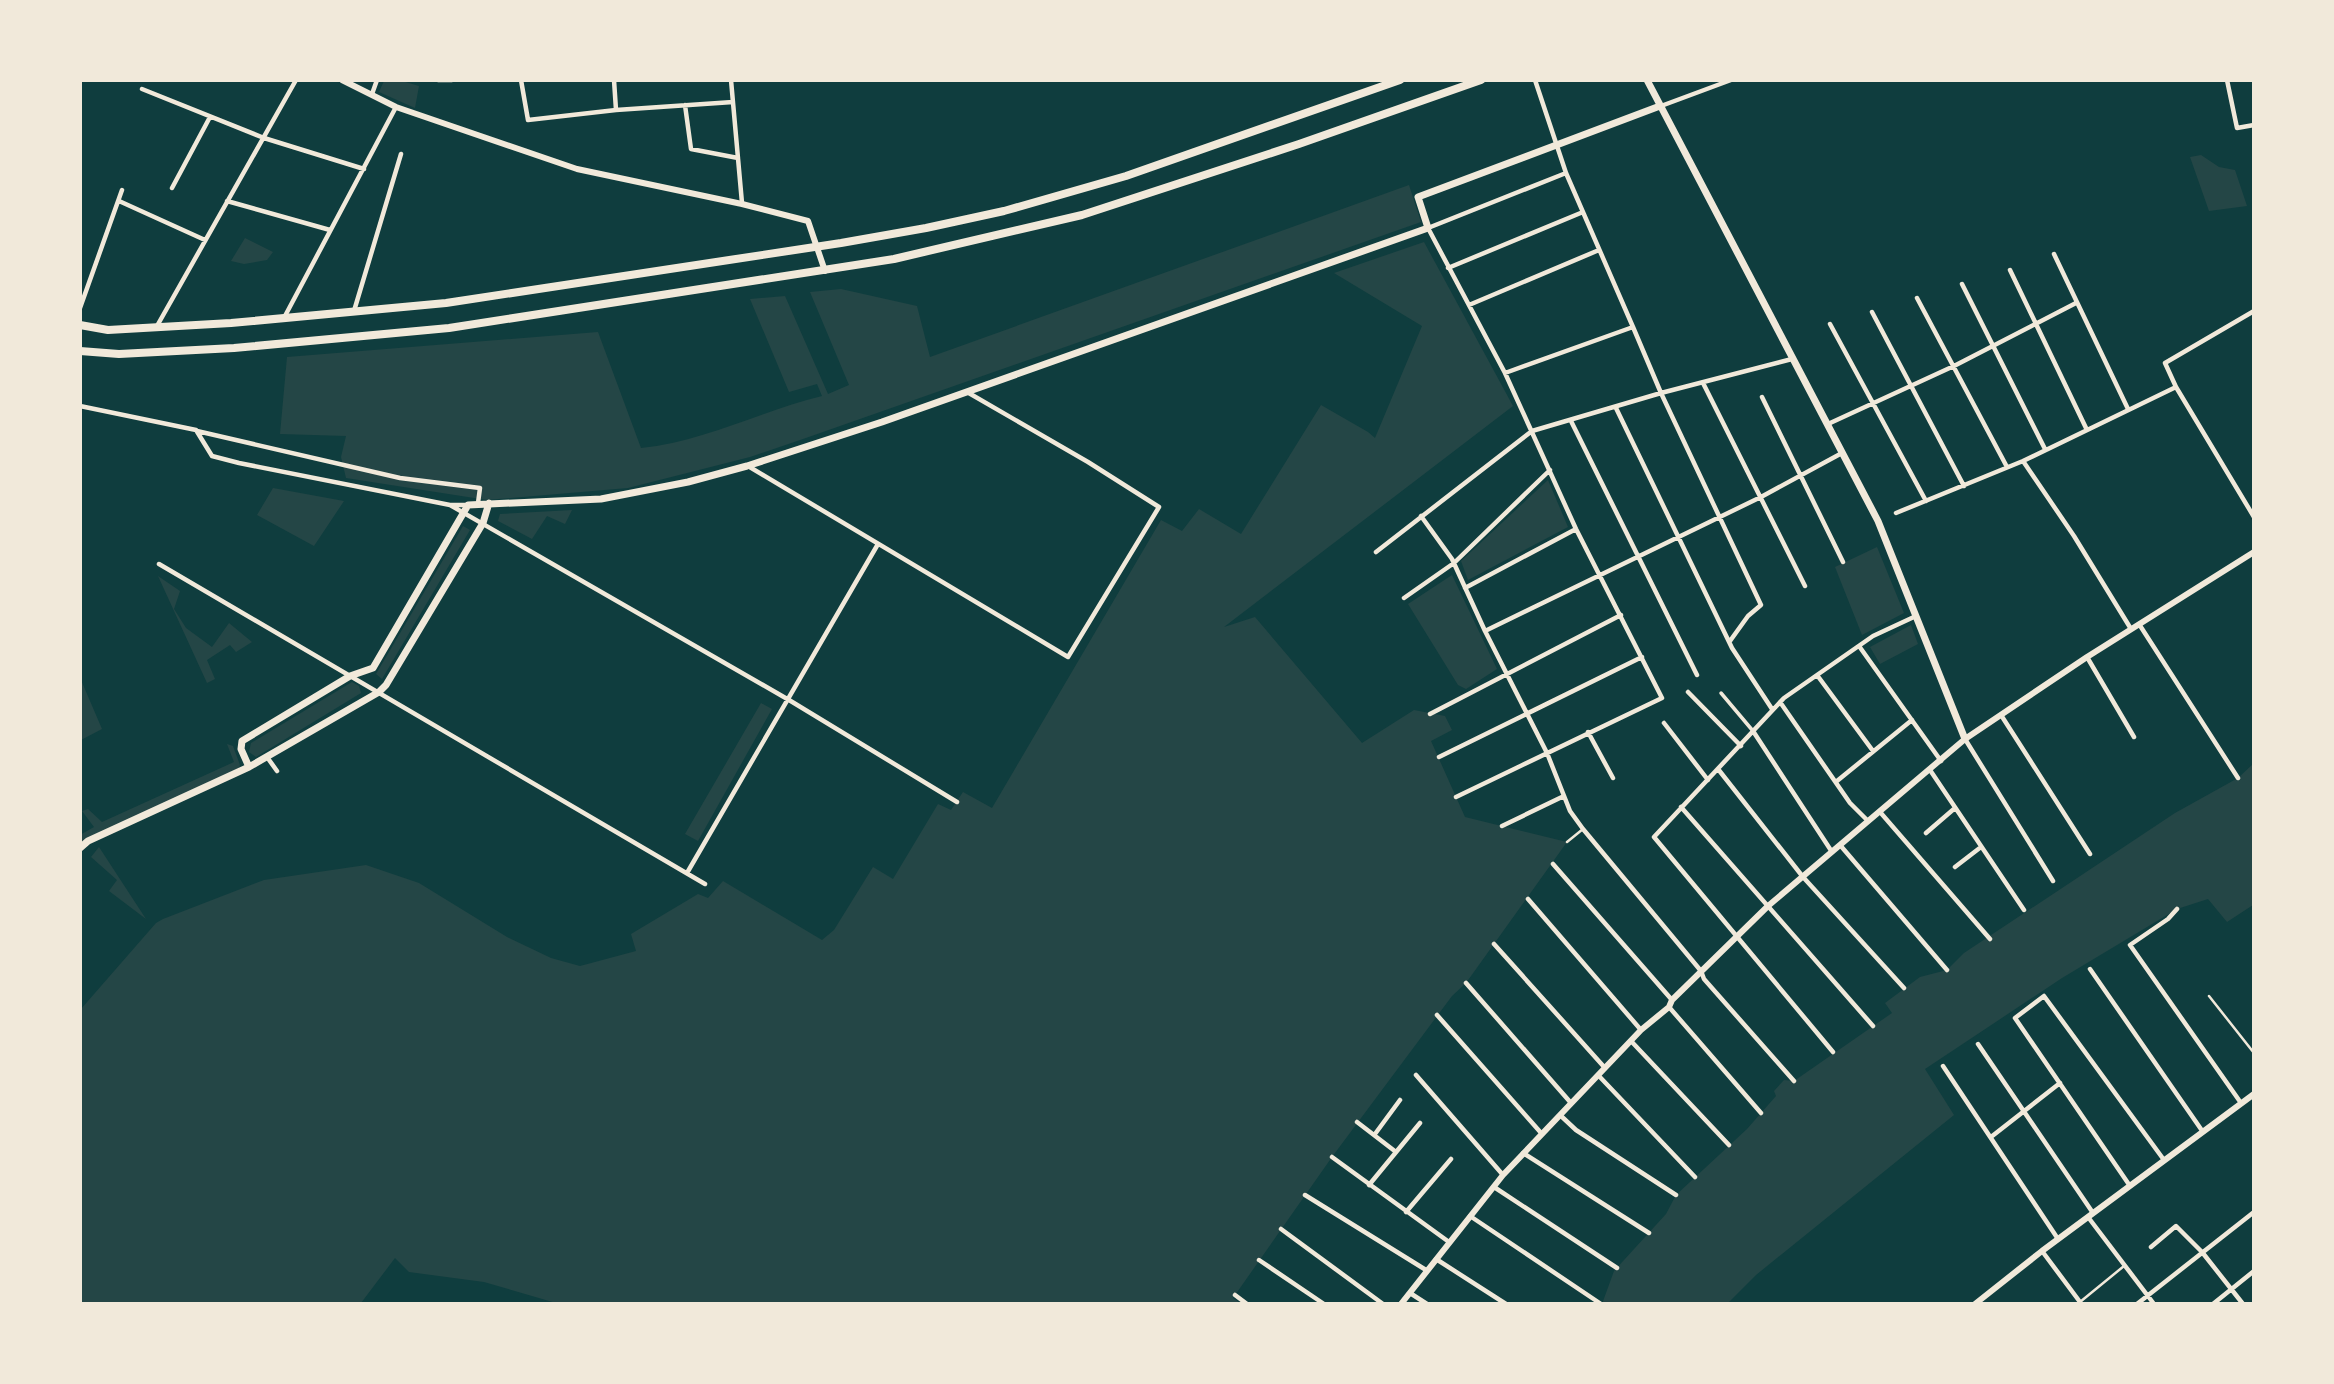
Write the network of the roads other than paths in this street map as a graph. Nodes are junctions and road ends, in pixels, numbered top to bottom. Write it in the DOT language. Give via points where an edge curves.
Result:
graph roads {
  1 [pos="296,80"];
  2 [pos="342,80"];
  3 [pos="377,80"];
  4 [pos="438,80"];
  5 [pos="452,80"];
  6 [pos="521,80"];
  7 [pos="614,80"];
  8 [pos="731,80"];
  9 [pos="1400,80"];
  10 [pos="1481,80"];
  11 [pos="1535,80"];
  12 [pos="1647,80"];
  13 [pos="1731,80"];
  14 [pos="2227,80"];
  15 [pos="142,89"];
  16 [pos="372,94"];
  17 [pos="733,102"];
  18 [pos="685,105"];
  19 [pos="1660,106"];
  20 [pos="396,107"];
  21 [pos="616,110"];
  22 [pos="210,117"];
  23 [pos="2253,125"];
  24 [pos="264,138"];
  25 [pos="1557,146"];
  26 [pos="401,154"];
  27 [pos="738,158"];
  28 [pos="364,169"];
  29 [pos="1566,173"];
  30 [pos="172,188"];
  31 [pos="122,190"];
  32 [pos="119,201"];
  33 [pos="227,201"];
  34 [pos="742,204"];
  35 [pos="1583,212"];
  36 [pos="1428,228"];
  37 [pos="330,230"];
  38 [pos="205,240"];
  39 [pos="817,247"];
  40 [pos="1599,250"];
  41 [pos="2054,254"];
  42 [pos="1448,268"];
  43 [pos="2010,270"];
  44 [pos="825,271"];
  45 [pos="1962,284"];
  46 [pos="1917,298"];
  47 [pos="2076,303"];
  48 [pos="1469,305"];
  49 [pos="80,308"];
  50 [pos="2253,311"];
  51 [pos="354,312"];
  52 [pos="1872,312"];
  53 [pos="283,319"];
  54 [pos="1830,324"];
  55 [pos="2037,324"];
  56 [pos="80,325"];
  57 [pos="157,327"];
  58 [pos="1633,327"];
  59 [pos="1994,345"];
  60 [pos="82,352"];
  61 [pos="1792,359"];
  62 [pos="1954,366"];
  63 [pos="1505,373"];
  64 [pos="1703,383"];
  65 [pos="1911,385"];
  66 [pos="2176,387"];
  67 [pos="967,392"];
  68 [pos="1661,393"];
  69 [pos="1762,397"];
  70 [pos="80,405"];
  71 [pos="1872,405"];
  72 [pos="1616,408"];
  73 [pos="2128,409"];
  74 [pos="1571,421"];
  75 [pos="1827,425"];
  76 [pos="2086,428"];
  77 [pos="196,430"];
  78 [pos="1532,431"];
  79 [pos="2045,449"];
  80 [pos="1842,453"];
  81 [pos="2023,461"];
  82 [pos="747,466"];
  83 [pos="2007,467"];
  84 [pos="1550,470"];
  85 [pos="1800,476"];
  86 [pos="1964,485"];
  87 [pos="1760,497"];
  88 [pos="1926,501"];
  89 [pos="478,503"];
  90 [pos="489,503"];
  91 [pos="466,508"];
  92 [pos="1896,513"];
  93 [pos="1422,516"];
  94 [pos="1720,517"];
  95 [pos="2253,517"];
  96 [pos="483,523"];
  97 [pos="1576,529"];
  98 [pos="1678,536"];
  99 [pos="878,544"];
  100 [pos="1376,552"];
  101 [pos="2253,552"];
  102 [pos="1639,557"];
  103 [pos="1843,562"];
  104 [pos="1454,563"];
  105 [pos="159,564"];
  106 [pos="1601,576"];
  107 [pos="1805,586"];
  108 [pos="1465,588"];
  109 [pos="1404,598"];
  110 [pos="1621,615"];
  111 [pos="1916,616"];
  112 [pos="2139,624"];
  113 [pos="2131,629"];
  114 [pos="1485,631"];
  115 [pos="1730,641"];
  116 [pos="1859,646"];
  117 [pos="1642,657"];
  118 [pos="2087,657"];
  119 [pos="1506,674"];
  120 [pos="1697,675"];
  121 [pos="1816,675"];
  122 [pos="350,676"];
  123 [pos="379,692"];
  124 [pos="1688,692"];
  125 [pos="1721,693"];
  126 [pos="789,700"];
  127 [pos="1780,702"];
  128 [pos="1772,709"];
  129 [pos="1527,713"];
  130 [pos="1430,714"];
  131 [pos="2000,715"];
  132 [pos="1912,720"];
  133 [pos="1664,723"];
  134 [pos="1753,731"];
  135 [pos="1588,732"];
  136 [pos="2134,737"];
  137 [pos="1965,739"];
  138 [pos="1741,746"];
  139 [pos="1873,751"];
  140 [pos="1547,753"];
  141 [pos="267,757"];
  142 [pos="1438,757"];
  143 [pos="1941,761"];
  144 [pos="249,767"];
  145 [pos="1718,768"];
  146 [pos="1930,770"];
  147 [pos="277,771"];
  148 [pos="1613,778"];
  149 [pos="2238,778"];
  150 [pos="1708,779"];
  151 [pos="1837,781"];
  152 [pos="1564,796"];
  153 [pos="1456,797"];
  154 [pos="957,802"];
  155 [pos="1681,807"];
  156 [pos="1955,808"];
  157 [pos="1880,812"];
  158 [pos="1868,821"];
  159 [pos="1502,826"];
  160 [pos="1583,829"];
  161 [pos="1926,833"];
  162 [pos="1567,842"];
  163 [pos="1840,845"];
  164 [pos="1981,847"];
  165 [pos="80,848"];
  166 [pos="1832,852"];
  167 [pos="2090,854"];
  168 [pos="1553,864"];
  169 [pos="1955,867"];
  170 [pos="687,873"];
  171 [pos="1803,877"];
  172 [pos="2053,881"];
  173 [pos="705,884"];
  174 [pos="1528,899"];
  175 [pos="1768,906"];
  176 [pos="2177,909"];
  177 [pos="2024,911"];
  178 [pos="1735,938"];
  179 [pos="1990,939"];
  180 [pos="1494,944"];
  181 [pos="2090,969"];
  182 [pos="1947,970"];
  183 [pos="1701,971"];
  184 [pos="1466,982"];
  185 [pos="1905,988"];
  186 [pos="2209,996"];
  187 [pos="1671,1004"];
  188 [pos="1437,1016"];
  189 [pos="1873,1026"];
  190 [pos="1641,1030"];
  191 [pos="1631,1041"];
  192 [pos="1978,1044"];
  193 [pos="1833,1052"];
  194 [pos="2253,1053"];
  195 [pos="1943,1066"];
  196 [pos="1605,1068"];
  197 [pos="1416,1075"];
  198 [pos="1598,1075"];
  199 [pos="1794,1081"];
  200 [pos="2060,1083"];
  201 [pos="2253,1094"];
  202 [pos="1400,1100"];
  203 [pos="2241,1103"];
  204 [pos="1571,1104"];
  205 [pos="2024,1111"];
  206 [pos="1760,1113"];
  207 [pos="1560,1115"];
  208 [pos="1357,1122"];
  209 [pos="1420,1123"];
  210 [pos="2203,1133"];
  211 [pos="1375,1134"];
  212 [pos="1542,1134"];
  213 [pos="1990,1137"];
  214 [pos="1729,1145"];
  215 [pos="1396,1152"];
  216 [pos="1523,1153"];
  217 [pos="1332,1157"];
  218 [pos="1451,1159"];
  219 [pos="2165,1161"];
  220 [pos="1503,1175"];
  221 [pos="1695,1177"];
  222 [pos="1369,1185"];
  223 [pos="2130,1186"];
  224 [pos="1494,1187"];
  225 [pos="1305,1195"];
  226 [pos="1676,1195"];
  227 [pos="1406,1212"];
  228 [pos="2253,1212"];
  229 [pos="2091,1215"];
  230 [pos="1469,1216"];
  231 [pos="1281,1229"];
  232 [pos="1649,1233"];
  233 [pos="2058,1238"];
  234 [pos="1449,1242"];
  235 [pos="2151,1247"];
  236 [pos="2042,1251"];
  237 [pos="2202,1252"];
  238 [pos="1436,1258"];
  239 [pos="1259,1260"];
  240 [pos="2125,1266"];
  241 [pos="1617,1268"];
  242 [pos="1426,1270"];
  243 [pos="2253,1271"];
  244 [pos="2232,1289"];
  245 [pos="1410,1292"];
  246 [pos="1235,1295"];
  247 [pos="2148,1295"];
  248 [pos="2080,1302"];
  249 [pos="1247,1304"];
  250 [pos="1324,1304"];
  251 [pos="1383,1304"];
  252 [pos="1401,1304"];
  253 [pos="1427,1304"];
  254 [pos="1506,1304"];
  255 [pos="1601,1304"];
  256 [pos="1975,1304"];
  257 [pos="2137,1304"];
  258 [pos="2154,1304"];
  259 [pos="2213,1304"];
  260 [pos="2243,1304"];
  1 -- 24 [label="street"];
  2 -- 16 [label="street"];
  3 -- 16 [label="street"];
  4 -- 5 [label="street"];
  6 -- 21 [label="street" via="528,120"];
  7 -- 21 [label="street"];
  8 -- 17 [label="street"];
  9 -- 39 [label="highway" via="1043,201"];
  10 -- 44 [label="highway" via="1082,215 929,252"];
  11 -- 25 [label="street"];
  12 -- 19 [label="main road"];
  13 -- 19 [label="street"];
  14 -- 23 [label="street" via="2236,128"];
  15 -- 22 [label="street"];
  16 -- 20 [label="street"];
  17 -- 18 [label="street"];
  17 -- 27 [label="street"];
  18 -- 21 [label="street"];
  18 -- 27 [label="street" via="691,149"];
  19 -- 25 [label="main road"];
  19 -- 61 [label="main road"];
  20 -- 28 [label="street"];
  20 -- 34 [label="street" via="577,169"];
  22 -- 24 [label="street"];
  22 -- 30 [label="street"];
  24 -- 28 [label="street"];
  24 -- 33 [label="street"];
  25 -- 29 [label="street"];
  25 -- 36 [label="main road" via="1418,197"];
  26 -- 51 [label="street"];
  27 -- 34 [label="street"];
  28 -- 37 [label="street"];
  29 -- 35 [label="street"];
  29 -- 36 [label="street"];
  31 -- 32 [label="street"];
  32 -- 38 [label="street"];
  32 -- 49 [label="street"];
  33 -- 37 [label="street"];
  33 -- 38 [label="street"];
  34 -- 39 [label="street" via="808,221"];
  35 -- 40 [label="street"];
  35 -- 42 [label="street"];
  36 -- 42 [label="street"];
  36 -- 67 [label="main road"];
  37 -- 53 [label="street"];
  38 -- 57 [label="street"];
  39 -- 44 [label="street"];
  39 -- 51 [label="highway" via="446,303"];
  40 -- 48 [label="street"];
  40 -- 58 [label="street"];
  41 -- 47 [label="street"];
  42 -- 48 [label="street"];
  43 -- 55 [label="street"];
  44 -- 60 [label="highway" via="449,328 234,348"];
  45 -- 59 [label="street"];
  46 -- 62 [label="street"];
  47 -- 55 [label="street"];
  47 -- 73 [label="street"];
  48 -- 63 [label="street"];
  50 -- 66 [label="street" via="2165,363"];
  51 -- 53 [label="highway"];
  52 -- 65 [label="street"];
  53 -- 57 [label="highway"];
  54 -- 71 [label="street"];
  55 -- 59 [label="street"];
  55 -- 76 [label="street"];
  56 -- 57 [label="highway" via="108,330"];
  58 -- 63 [label="street"];
  58 -- 68 [label="street"];
  59 -- 62 [label="street"];
  59 -- 79 [label="street"];
  61 -- 64 [label="street"];
  61 -- 75 [label="main road"];
  62 -- 65 [label="street"];
  62 -- 83 [label="street"];
  63 -- 78 [label="street"];
  64 -- 68 [label="street"];
  64 -- 87 [label="street"];
  65 -- 71 [label="street"];
  65 -- 86 [label="street"];
  66 -- 73 [label="street"];
  66 -- 95 [label="street"];
  67 -- 82 [label="main road"];
  67 -- 99 [label="street" via="1158,507 1069,657"];
  68 -- 72 [label="street"];
  68 -- 94 [label="street"];
  69 -- 85 [label="street"];
  70 -- 77 [label="street"];
  71 -- 75 [label="street"];
  71 -- 88 [label="street"];
  72 -- 74 [label="street"];
  72 -- 98 [label="street"];
  73 -- 76 [label="street"];
  74 -- 78 [label="street"];
  74 -- 102 [label="street"];
  75 -- 80 [label="main road"];
  76 -- 79 [label="street"];
  77 -- 89 [label="street" via="400,478 480,488"];
  77 -- 91 [label="street" via="212,456"];
  78 -- 84 [label="street"];
  78 -- 93 [label="street"];
  79 -- 81 [label="street"];
  80 -- 85 [label="street"];
  80 -- 111 [label="main road" via="1878,521"];
  81 -- 83 [label="street"];
  81 -- 113 [label="street"];
  82 -- 90 [label="main road" via="601,499"];
  82 -- 99 [label="street"];
  83 -- 86 [label="street"];
  84 -- 97 [label="street"];
  84 -- 104 [label="street"];
  85 -- 87 [label="street"];
  85 -- 103 [label="street"];
  86 -- 88 [label="street"];
  87 -- 94 [label="street"];
  87 -- 107 [label="street"];
  88 -- 92 [label="street"];
  89 -- 90 [label="main road"];
  89 -- 91 [label="main road"];
  90 -- 96 [label="main road"];
  91 -- 96 [label="street"];
  91 -- 122 [label="main road" via="373,668"];
  93 -- 100 [label="street"];
  93 -- 104 [label="street"];
  94 -- 98 [label="street"];
  94 -- 115 [label="street" via="1761,605"];
  96 -- 123 [label="main road"];
  96 -- 126 [label="street"];
  97 -- 106 [label="street"];
  97 -- 108 [label="street"];
  98 -- 102 [label="street"];
  98 -- 115 [label="street"];
  99 -- 126 [label="street"];
  101 -- 112 [label="street"];
  102 -- 106 [label="street"];
  102 -- 120 [label="street"];
  104 -- 108 [label="street"];
  104 -- 109 [label="street"];
  105 -- 122 [label="street"];
  106 -- 110 [label="street"];
  106 -- 114 [label="street"];
  108 -- 114 [label="street"];
  110 -- 117 [label="street"];
  110 -- 119 [label="street"];
  111 -- 116 [label="street"];
  111 -- 137 [label="main road"];
  112 -- 113 [label="street"];
  112 -- 149 [label="street"];
  113 -- 118 [label="street"];
  114 -- 119 [label="street"];
  115 -- 128 [label="street"];
  116 -- 121 [label="street"];
  116 -- 132 [label="street"];
  117 -- 129 [label="street"];
  117 -- 135 [label="street" via="1662,698"];
  118 -- 131 [label="street"];
  118 -- 136 [label="street"];
  119 -- 129 [label="street"];
  119 -- 130 [label="street"];
  121 -- 127 [label="street"];
  121 -- 139 [label="street"];
  122 -- 123 [label="street"];
  122 -- 144 [label="main road" via="242,741"];
  123 -- 141 [label="main road"];
  123 -- 170 [label="street"];
  124 -- 138 [label="street"];
  125 -- 134 [label="street"];
  126 -- 154 [label="street"];
  126 -- 170 [label="street"];
  127 -- 128 [label="street"];
  127 -- 151 [label="street"];
  128 -- 134 [label="street"];
  129 -- 140 [label="street"];
  129 -- 142 [label="street"];
  131 -- 137 [label="street"];
  131 -- 167 [label="street"];
  132 -- 139 [label="street"];
  132 -- 143 [label="street"];
  133 -- 150 [label="street"];
  134 -- 138 [label="street"];
  134 -- 166 [label="street"];
  135 -- 140 [label="street"];
  135 -- 148 [label="street"];
  137 -- 143 [label="street"];
  137 -- 172 [label="street"];
  138 -- 145 [label="street"];
  139 -- 151 [label="street"];
  140 -- 152 [label="street"];
  140 -- 153 [label="street"];
  141 -- 144 [label="main road"];
  141 -- 147 [label="street"];
  143 -- 146 [label="street"];
  144 -- 165 [label="main road"];
  145 -- 150 [label="street"];
  145 -- 171 [label="street"];
  146 -- 156 [label="street"];
  146 -- 157 [label="street"];
  150 -- 155 [label="street"];
  151 -- 158 [label="street"];
  152 -- 159 [label="street"];
  152 -- 160 [label="street"];
  155 -- 175 [label="street"];
  155 -- 178 [label="street" via="1654,837"];
  156 -- 161 [label="street"];
  156 -- 164 [label="street"];
  157 -- 158 [label="street"];
  157 -- 179 [label="street"];
  158 -- 163 [label="street"];
  160 -- 162 [label="lane"];
  160 -- 183 [label="street"];
  163 -- 166 [label="street"];
  163 -- 182 [label="street"];
  164 -- 169 [label="street"];
  164 -- 177 [label="street"];
  166 -- 171 [label="street"];
  168 -- 187 [label="street"];
  170 -- 173 [label="street"];
  171 -- 175 [label="street"];
  171 -- 185 [label="street"];
  174 -- 190 [label="street"];
  175 -- 178 [label="street"];
  175 -- 189 [label="street"];
  176 -- 203 [label="street" via="2130,945"];
  178 -- 183 [label="street"];
  178 -- 193 [label="street"];
  180 -- 196 [label="street"];
  181 -- 210 [label="street"];
  183 -- 187 [label="street"];
  183 -- 199 [label="street"];
  184 -- 204 [label="street"];
  186 -- 194 [label="lane"];
  187 -- 190 [label="street"];
  187 -- 206 [label="street"];
  188 -- 212 [label="street"];
  190 -- 191 [label="street"];
  191 -- 196 [label="street"];
  191 -- 214 [label="street"];
  192 -- 205 [label="street"];
  195 -- 213 [label="street"];
  196 -- 198 [label="street"];
  197 -- 220 [label="street"];
  198 -- 204 [label="street"];
  198 -- 221 [label="street"];
  200 -- 205 [label="street"];
  200 -- 219 [label="street" via="2015,1018 2044,996"];
  200 -- 223 [label="street"];
  201 -- 203 [label="street"];
  202 -- 211 [label="street"];
  203 -- 210 [label="street"];
  204 -- 207 [label="street"];
  205 -- 213 [label="street"];
  205 -- 229 [label="street"];
  207 -- 212 [label="street"];
  207 -- 226 [label="street"];
  208 -- 211 [label="street"];
  209 -- 215 [label="street"];
  210 -- 219 [label="street"];
  211 -- 215 [label="street"];
  212 -- 216 [label="street"];
  213 -- 233 [label="street"];
  215 -- 222 [label="street"];
  216 -- 220 [label="street"];
  216 -- 232 [label="street"];
  217 -- 222 [label="street"];
  218 -- 227 [label="street"];
  219 -- 223 [label="street"];
  220 -- 224 [label="street"];
  222 -- 227 [label="street"];
  223 -- 229 [label="street"];
  224 -- 230 [label="street"];
  224 -- 241 [label="street"];
  225 -- 242 [label="street"];
  227 -- 234 [label="street"];
  228 -- 237 [label="street"];
  229 -- 233 [label="street"];
  229 -- 240 [label="street"];
  230 -- 234 [label="street"];
  230 -- 255 [label="street"];
  231 -- 251 [label="street"];
  233 -- 236 [label="street"];
  234 -- 238 [label="street"];
  235 -- 237 [label="street" via="2176,1226"];
  236 -- 248 [label="street"];
  236 -- 256 [label="street"];
  237 -- 244 [label="street"];
  237 -- 247 [label="street"];
  238 -- 242 [label="street"];
  238 -- 254 [label="street"];
  239 -- 250 [label="street"];
  240 -- 247 [label="street"];
  240 -- 248 [label="lane"];
  242 -- 245 [label="street"];
  243 -- 244 [label="street"];
  244 -- 259 [label="street"];
  244 -- 260 [label="street"];
  245 -- 252 [label="street"];
  245 -- 253 [label="street"];
  246 -- 249 [label="street"];
  247 -- 257 [label="street"];
  247 -- 258 [label="street"];
}
